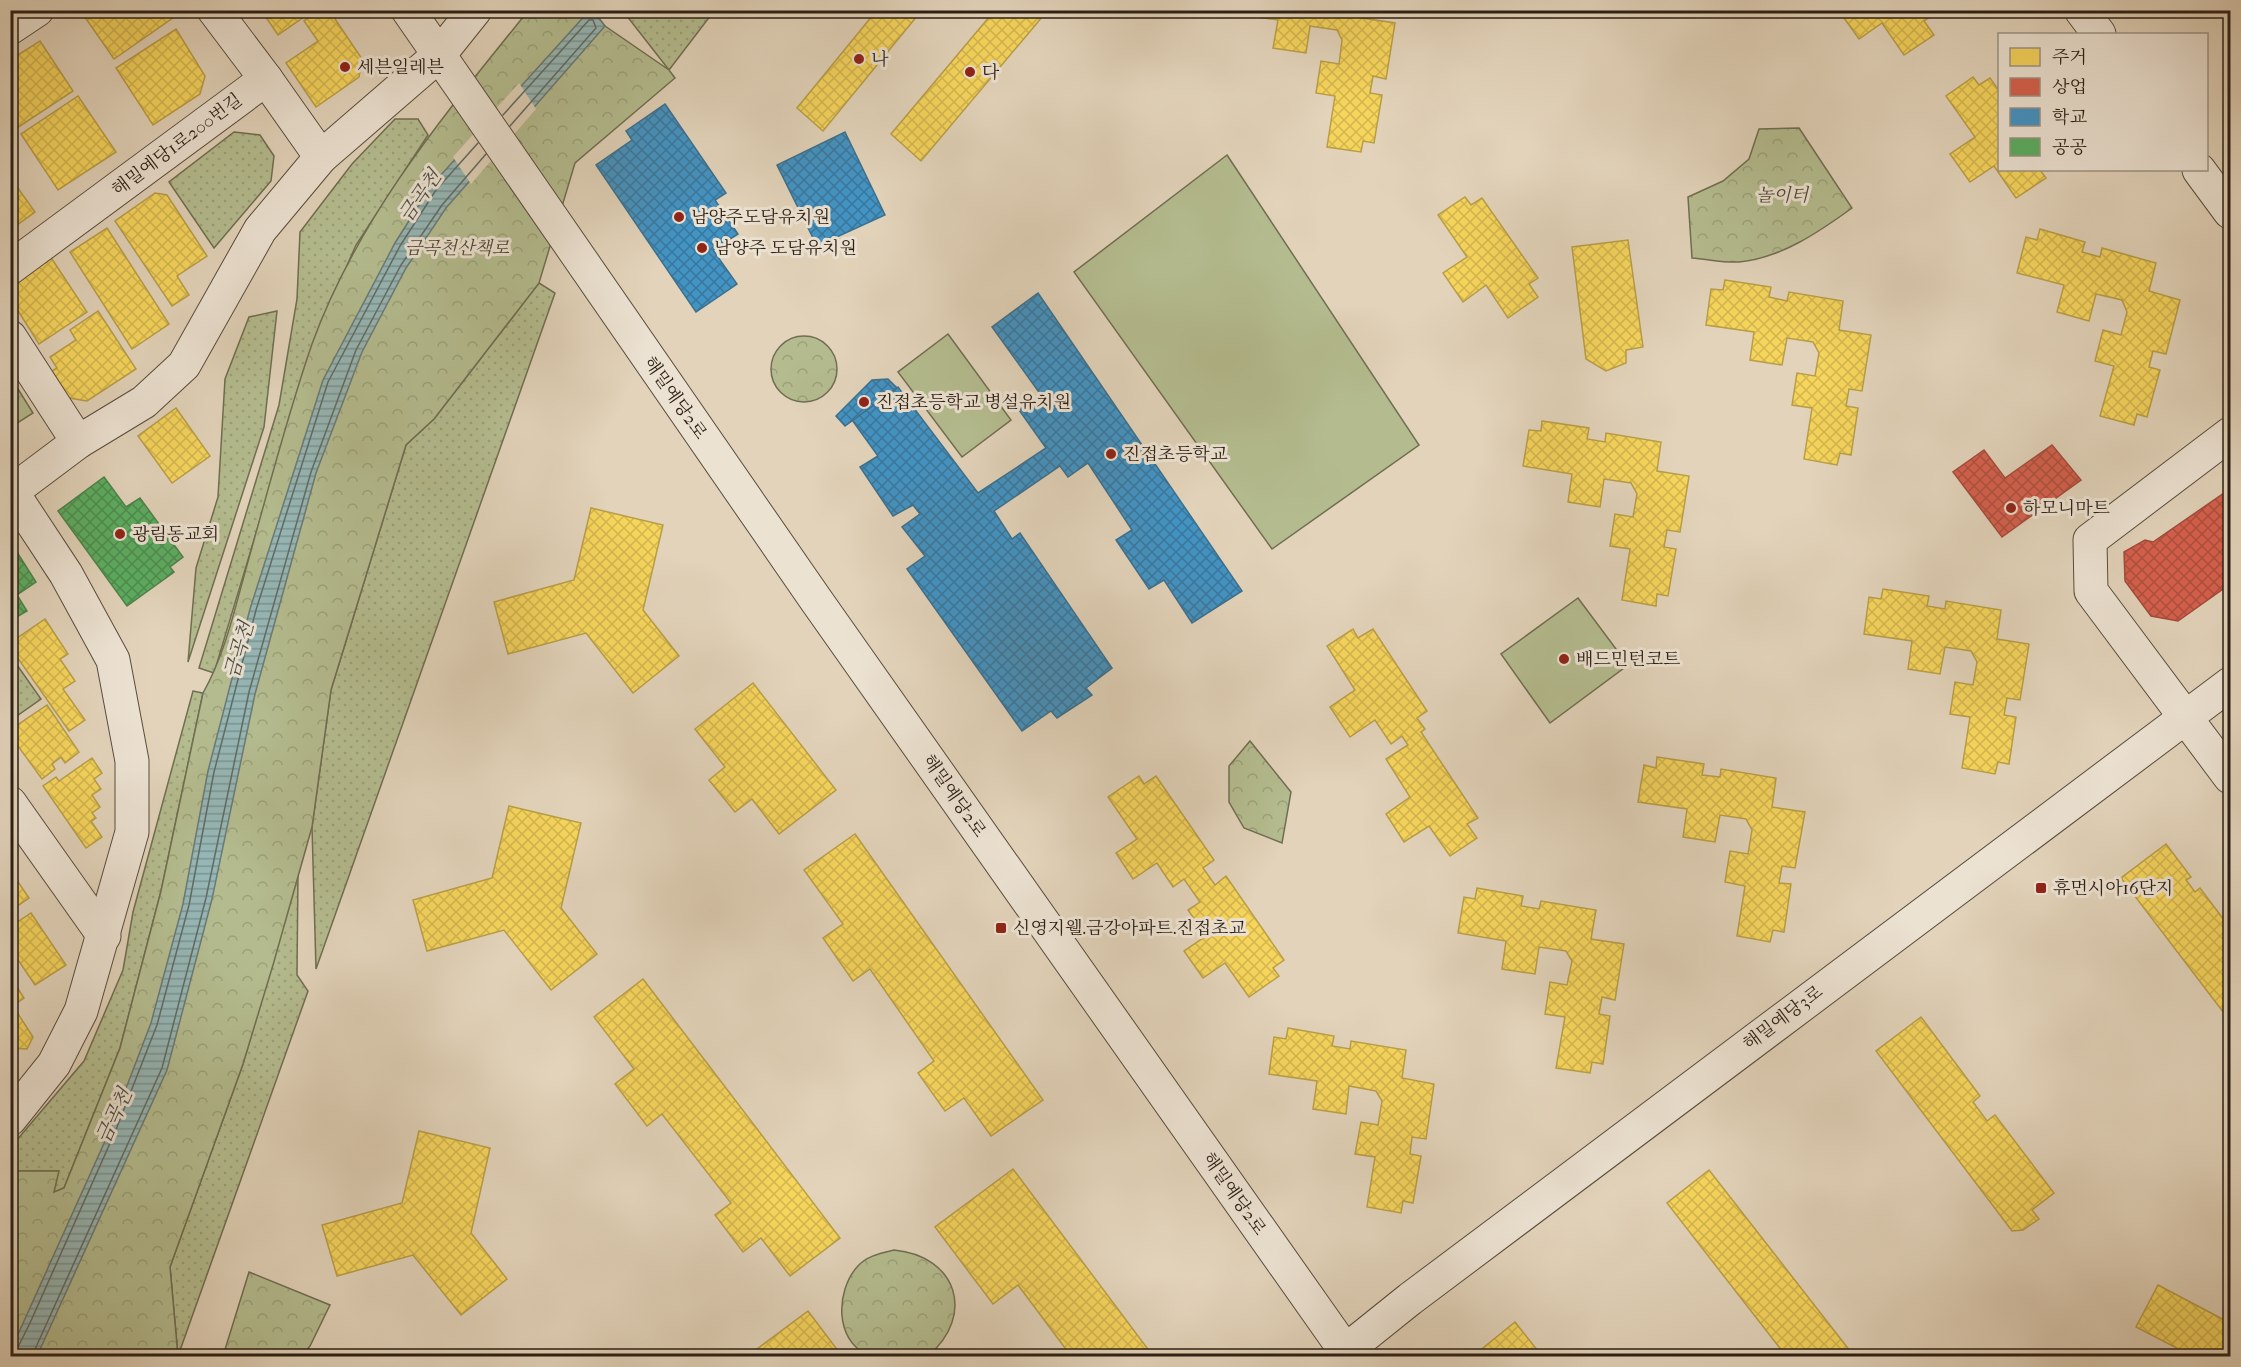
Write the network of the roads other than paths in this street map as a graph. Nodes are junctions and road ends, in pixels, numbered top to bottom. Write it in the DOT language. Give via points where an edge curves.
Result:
graph roads {
  1 [pos="37,10"];
  2 [pos="214,10"];
  3 [pos="408,10"];
  4 [pos="475,10"];
  5 [pos="2081,10"];
  6 [pos="10,28"];
  7 [pos="2098,33"];
  8 [pos="439,54"];
  9 [pos="266,79"];
  10 [pos="321,157"];
  11 [pos="2200,171"];
  12 [pos="2230,212"];
  13 [pos="10,268"];
  14 [pos="10,337"];
  15 [pos="2230,434"];
  16 [pos="78,442"];
  17 [pos="11,491"];
  18 [pos="2230,684"];
  19 [pos="2184,718"];
  20 [pos="2230,777"];
  21 [pos="10,803"];
  22 [pos="104,936"];
  23 [pos="11,1117"];
  24 [pos="1344,1355"];
  1 -- 6 [label="street"];
  2 -- 9 [label="street"];
  3 -- 8 [label="street"];
  4 -- 8 [label="street"];
  5 -- 7 [label="street"];
  8 -- 10 [label="street"];
  8 -- 24 [label="street, 해밀예당2로"];
  9 -- 10 [label="street"];
  9 -- 13 [label="street, 해밀예당1로200번길"];
  10 -- 16 [label="street" via="260,230 184,365 144,402"];
  11 -- 12 [label="street"];
  14 -- 16 [label="street"];
  15 -- 19 [label="street" via="2090,540 2091,591"];
  16 -- 17 [label="street"];
  17 -- 22 [label="street" via="66,574 113,660 132,761 132,832"];
  18 -- 19 [label="street, 해밀예당3로"];
  19 -- 20 [label="street"];
  19 -- 24 [label="street, 해밀예당3로" via="1410,1299"];
  21 -- 22 [label="street"];
  22 -- 23 [label="street" via="81,1011 54,1064"];
}
